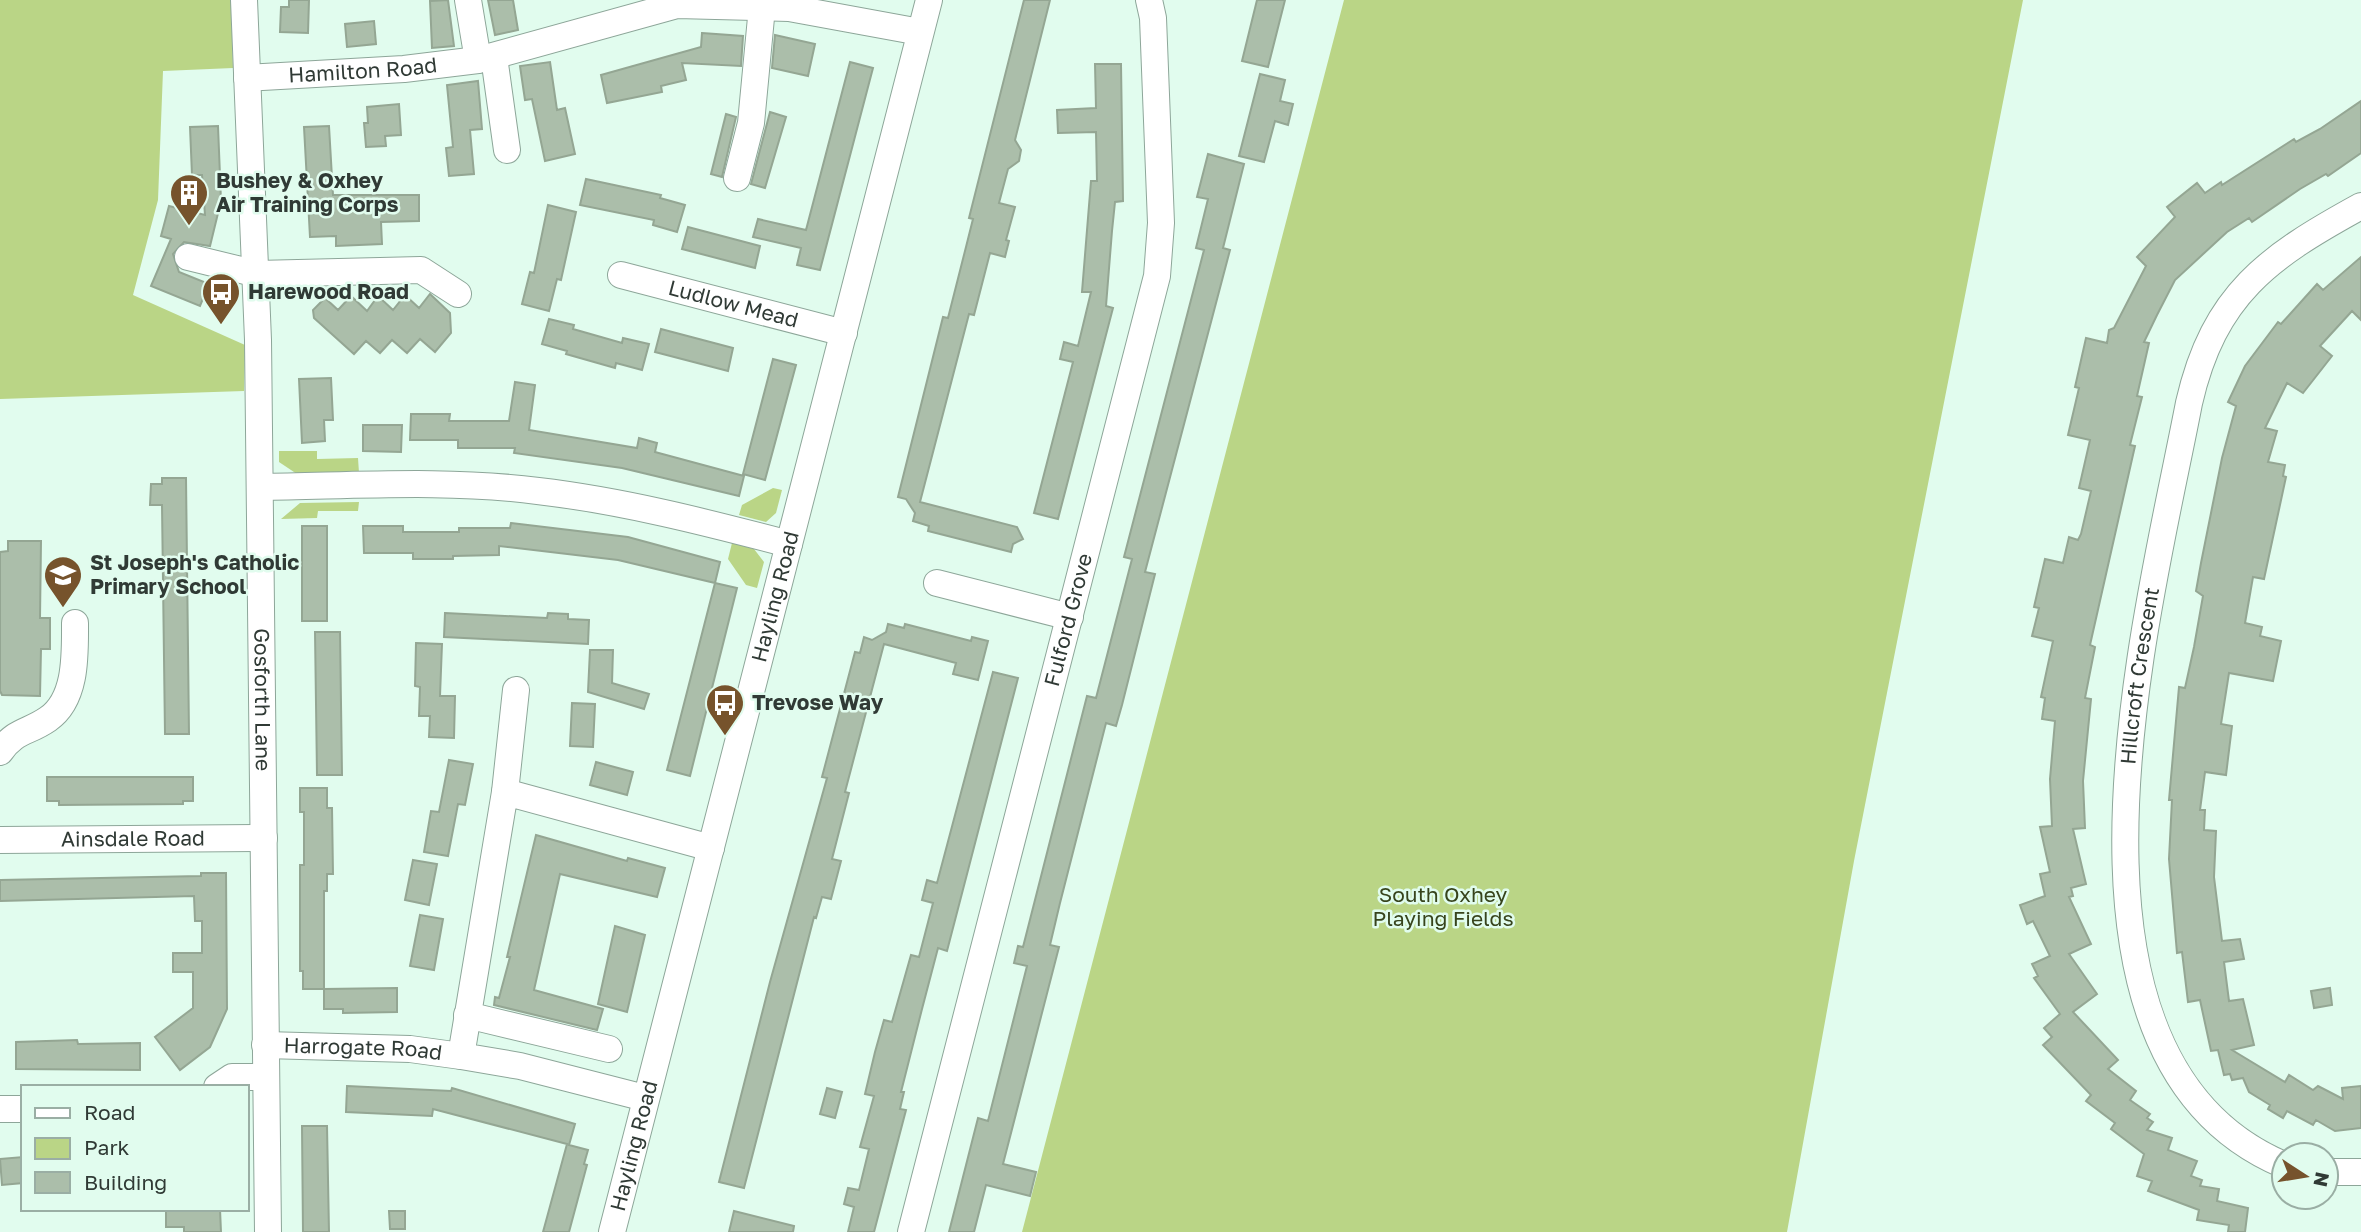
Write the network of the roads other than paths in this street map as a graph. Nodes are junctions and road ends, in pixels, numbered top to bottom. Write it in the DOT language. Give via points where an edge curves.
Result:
graph roads {
  1 [pos="244,0"];
  2 [pos="468,0"];
  3 [pos="929,0"];
  4 [pos="1149,0"];
  5 [pos="746,4"];
  6 [pos="920,32"];
  7 [pos="486,58"];
  8 [pos="247,78"];
  9 [pos="507,150"];
  10 [pos="737,178"];
  11 [pos="2361,205"];
  12 [pos="188,257"];
  13 [pos="257,274"];
  14 [pos="621,275"];
  15 [pos="458,294"];
  16 [pos="844,333"];
  17 [pos="260,487"];
  18 [pos="789,544"];
  19 [pos="937,583"];
  20 [pos="1070,617"];
  21 [pos="75,623"];
  22 [pos="516,690"];
  23 [pos="0,752"];
  24 [pos="505,792"];
  25 [pos="264,838"];
  26 [pos="0,839"];
  27 [pos="711,848"];
  28 [pos="467,1015"];
  29 [pos="265,1045"];
  30 [pos="609,1049"];
  31 [pos="461,1056"];
  32 [pos="266,1077"];
  33 [pos="220,1085"];
  34 [pos="645,1098"];
  35 [pos="21,1108"];
  36 [pos="0,1109"];
  37 [pos="2270,1158"];
  38 [pos="2340,1172"];
  39 [pos="2361,1172"];
  40 [pos="268,1232"];
  41 [pos="612,1232"];
  42 [pos="911,1232"];
  1 -- 8 [label="street, Gosforth Lane"];
  2 -- 7 [label="street"];
  3 -- 6 [label="street, Hayling Road"];
  4 -- 20 [label="street, Fulford Grove" via="1160,253 1150,314"];
  5 -- 6 [label="street, Hamilton Road"];
  5 -- 7 [label="street, Hamilton Road" via="677,5"];
  5 -- 10 [label="street" via="751,123"];
  6 -- 16 [label="street, Hayling Road"];
  7 -- 8 [label="street, Hamilton Road" via="404,69"];
  7 -- 9 [label="street"];
  8 -- 13 [label="street, Gosforth Lane"];
  11 -- 37 [label="street, Hillcroft Crescent" via="2258,274 2236,295 2211,332 2189,403 2130,726 2129,901 2135,957 2151,1023 2178,1076 2204,1107 2248,1146"];
  12 -- 13 [label="street"];
  13 -- 15 [label="street" via="421,270"];
  13 -- 17 [label="street, Gosforth Lane"];
  14 -- 16 [label="street, Ludlow Mead"];
  16 -- 18 [label="street, Hayling Road"];
  17 -- 18 [label="street" via="536,490 620,503"];
  17 -- 25 [label="street, Gosforth Lane"];
  18 -- 27 [label="street, Hayling Road"];
  19 -- 20 [label="street"];
  20 -- 42 [label="street, Fulford Grove"];
  21 -- 23 [label="street" via="75,658 66,695 50,718 17,732"];
  22 -- 24 [label="street"];
  24 -- 27 [label="street"];
  24 -- 28 [label="street"];
  25 -- 26 [label="street, Ainsdale Road"];
  25 -- 29 [label="street, Gosforth Lane"];
  27 -- 34 [label="street, Hayling Road"];
  28 -- 30 [label="street"];
  28 -- 31 [label="street"];
  29 -- 31 [label="street, Harrogate Road" via="410,1049"];
  29 -- 32 [label="street, Gosforth Lane"];
  31 -- 34 [label="street"];
  32 -- 33 [label="street" via="232,1077"];
  32 -- 40 [label="street, Gosforth Lane"];
  34 -- 41 [label="street, Hayling Road"];
  35 -- 36 [label="street"];
  38 -- 39 [label="street"];
}
